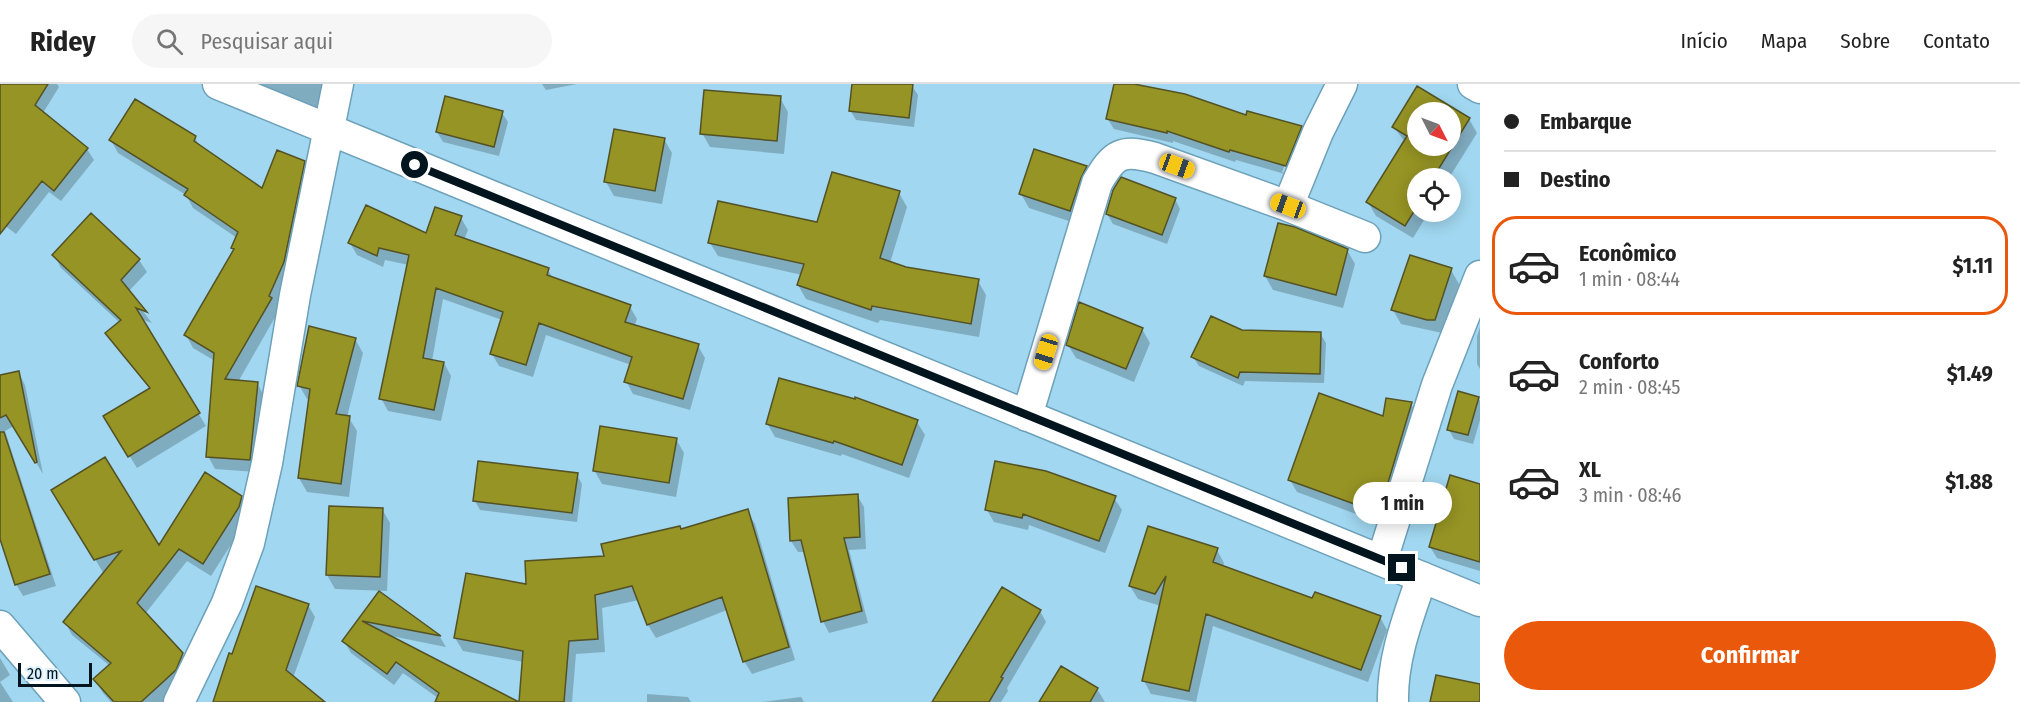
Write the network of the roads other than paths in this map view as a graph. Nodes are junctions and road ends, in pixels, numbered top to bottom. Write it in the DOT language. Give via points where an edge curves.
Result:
graph roads {
  1 [pos="218,84"];
  2 [pos="338,84"];
  3 [pos="1342,84"];
  4 [pos="1473,84"];
  5 [pos="1480,88"];
  6 [pos="328,129"];
  7 [pos="1288,206"];
  8 [pos="1365,237"];
  9 [pos="1477,289"];
  10 [pos="1027,416"];
  11 [pos="1382,560"];
  12 [pos="1422,577"];
  13 [pos="1480,601"];
  14 [pos="0,626"];
  15 [pos="65,702"];
  16 [pos="179,702"];
  17 [pos="1393,702"];
  1 -- 6 [label="street"];
  2 -- 6 [label="street"];
  3 -- 7 [label="street"];
  4 -- 5 [label="street"];
  6 -- 10 [label="street"];
  6 -- 16 [label="street" via="249,543 227,603"];
  7 -- 8 [label="street"];
  7 -- 10 [label="street" via="1137,153 1121,154 1108,164 1097,183"];
  9 -- 11 [label="street" via="1437,385"];
  10 -- 11 [label="street"];
  11 -- 12 [label="street"];
  12 -- 13 [label="street"];
  12 -- 17 [label="street" via="1397,653"];
  14 -- 15 [label="street"];
}
